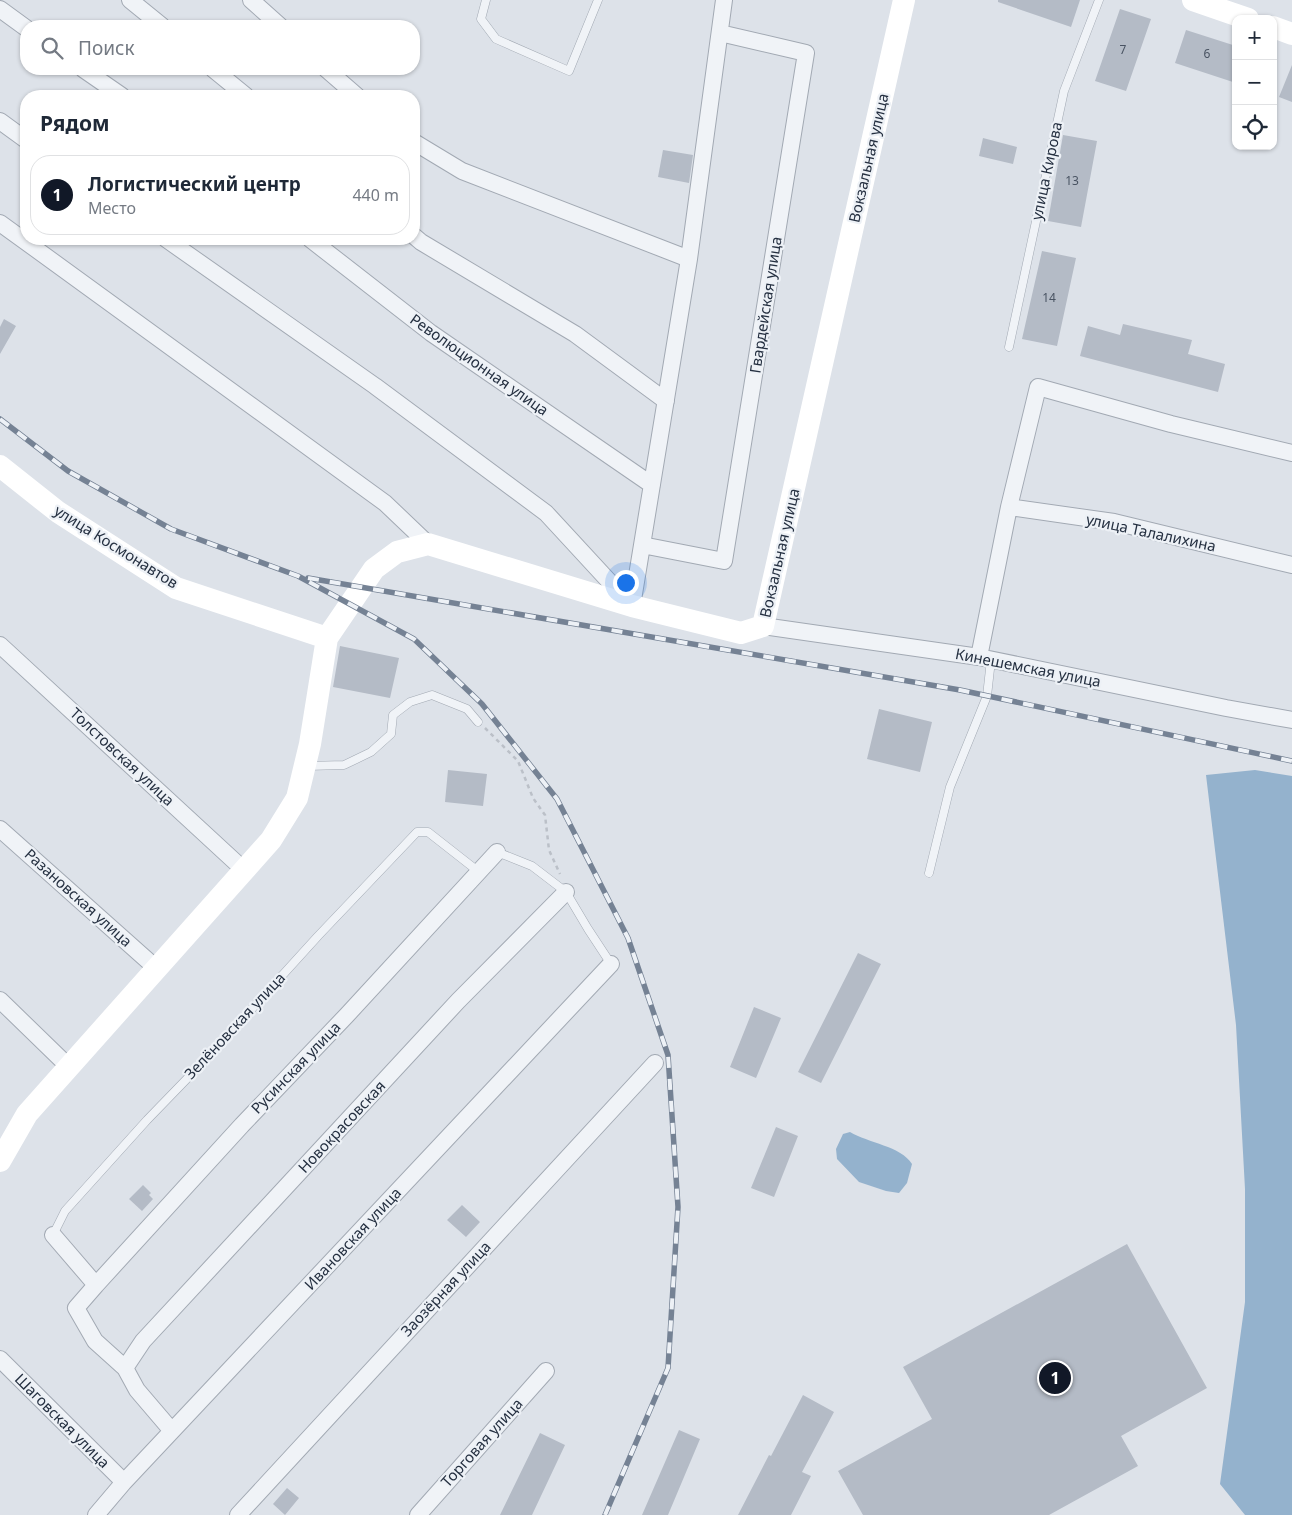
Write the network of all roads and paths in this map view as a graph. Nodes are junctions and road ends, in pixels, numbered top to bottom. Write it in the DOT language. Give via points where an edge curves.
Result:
graph roads {
  1 [pos="130,0"];
  2 [pos="251,0"];
  3 [pos="486,0"];
  4 [pos="598,0"];
  5 [pos="724,0"];
  6 [pos="904,0"];
  7 [pos="1099,0"];
  8 [pos="1193,0"];
  9 [pos="0,9"];
  10 [pos="1236,15"];
  11 [pos="155,20"];
  12 [pos="273,20"];
  13 [pos="20,24"];
  14 [pos="1277,28"];
  15 [pos="720,32"];
  16 [pos="1292,34"];
  17 [pos="92,75"];
  18 [pos="220,75"];
  19 [pos="333,75"];
  20 [pos="113,90"];
  21 [pos="239,90"];
  22 [pos="349,90"];
  23 [pos="0,121"];
  24 [pos="20,136"];
  25 [pos="420,146"];
  26 [pos="0,223"];
  27 [pos="20,238"];
  28 [pos="420,241"];
  29 [pos="30,245"];
  30 [pos="175,245"];
  31 [pos="318,245"];
  32 [pos="689,259"];
  33 [pos="1009,347"];
  34 [pos="666,401"];
  35 [pos="1292,453"];
  36 [pos="0,466"];
  37 [pos="652,485"];
  38 [pos="1009,506"];
  39 [pos="428,544"];
  40 [pos="642,544"];
  41 [pos="1292,565"];
  42 [pos="632,606"];
  43 [pos="763,626"];
  44 [pos="327,638"];
  45 [pos="0,645"];
  46 [pos="985,659"];
  47 [pos="1292,720"];
  48 [pos="478,722"];
  49 [pos="305,766"];
  50 [pos="0,829"];
  51 [pos="497,852"];
  52 [pos="244,870"];
  53 [pos="479,872"];
  54 [pos="929,873"];
  55 [pos="566,892"];
  56 [pos="611,964"];
  57 [pos="156,968"];
  58 [pos="0,1000"];
  59 [pos="655,1063"];
  60 [pos="68,1066"];
  61 [pos="0,1161"];
  62 [pos="54,1235"];
  63 [pos="96,1285"];
  64 [pos="0,1359"];
  65 [pos="125,1368"];
  66 [pos="546,1371"];
  67 [pos="172,1431"];
  68 [pos="124,1482"];
  69 [pos="96,1515"];
  70 [pos="238,1515"];
  71 [pos="418,1515"];
  1 -- 11 [label="street"];
  2 -- 12 [label="street"];
  3 -- 4 [label="lane" via="481,19 496,39 569,71"];
  5 -- 15 [label="street"];
  6 -- 43 [label="main road, Вокзальная улица"];
  7 -- 33 [label="lane, улица Кирова" via="1064,91"];
  8 -- 10 [label="main road"];
  9 -- 13 [label="street"];
  14 -- 16 [label="main road"];
  15 -- 32 [label="street"];
  15 -- 40 [label="street, Гвардейская улица" via="806,53 724,561"];
  17 -- 20 [label="street"];
  18 -- 21 [label="street"];
  19 -- 22 [label="street"];
  23 -- 24 [label="street"];
  25 -- 32 [label="street" via="462,171"];
  26 -- 27 [label="street"];
  28 -- 34 [label="street" via="575,334"];
  29 -- 39 [label="street" via="385,503"];
  30 -- 42 [label="street" via="375,386 546,513"];
  31 -- 37 [label="street, Революционная улица" via="431,333"];
  32 -- 34 [label="street"];
  34 -- 37 [label="street"];
  35 -- 38 [label="street" via="1171,424 1038,386"];
  36 -- 44 [label="main road, улица Космонавтов" via="58,512 176,588"];
  37 -- 40 [label="street"];
  38 -- 41 [label="street, улица Талалихина" via="1114,522"];
  38 -- 46 [label="street"];
  39 -- 42 [label="main road, Вокзальная улица"];
  39 -- 44 [label="main road" via="397,552 374,569"];
  40 -- 42 [label="street"];
  42 -- 43 [label="main road, Вокзальная улица" via="742,633"];
  43 -- 46 [label="street, Кинешемская улица"];
  44 -- 49 [label="main road"];
  45 -- 52 [label="street, Толстовская улица"];
  46 -- 47 [label="street, Кинешемская улица"];
  46 -- 54 [label="lane" via="987,696 950,786"];
  48 -- 49 [label="lane" via="467,709 432,695 410,702 393,715 391,734 371,752 344,765"];
  48 -- 55 [label="path" via="518,761 533,798 545,815 549,850"];
  49 -- 52 [label="main road" via="297,798 271,840"];
  50 -- 57 [label="street, Разановская улица"];
  51 -- 53 [label="street, Русинская улица"];
  51 -- 55 [label="lane" via="532,866"];
  52 -- 57 [label="main road"];
  53 -- 62 [label="lane, Зелёновская улица" via="428,832 417,832 65,1211"];
  53 -- 63 [label="street, Русинская улица"];
  55 -- 56 [label="lane"];
  55 -- 65 [label="street, Новокрасовская" via="458,1001 143,1341"];
  56 -- 67 [label="street, Ивановская улица"];
  57 -- 60 [label="main road"];
  58 -- 60 [label="street"];
  59 -- 70 [label="street, Заозёрная улица"];
  60 -- 61 [label="main road" via="27,1114"];
  62 -- 63 [label="street"];
  63 -- 65 [label="street, Русинская улица" via="76,1308 94,1341"];
  64 -- 68 [label="street, Шаговская улица"];
  65 -- 67 [label="street" via="137,1390"];
  66 -- 71 [label="street, Торговая улица"];
  67 -- 68 [label="street, Ивановская улица"];
  68 -- 69 [label="street, Ивановская улица"];
}
